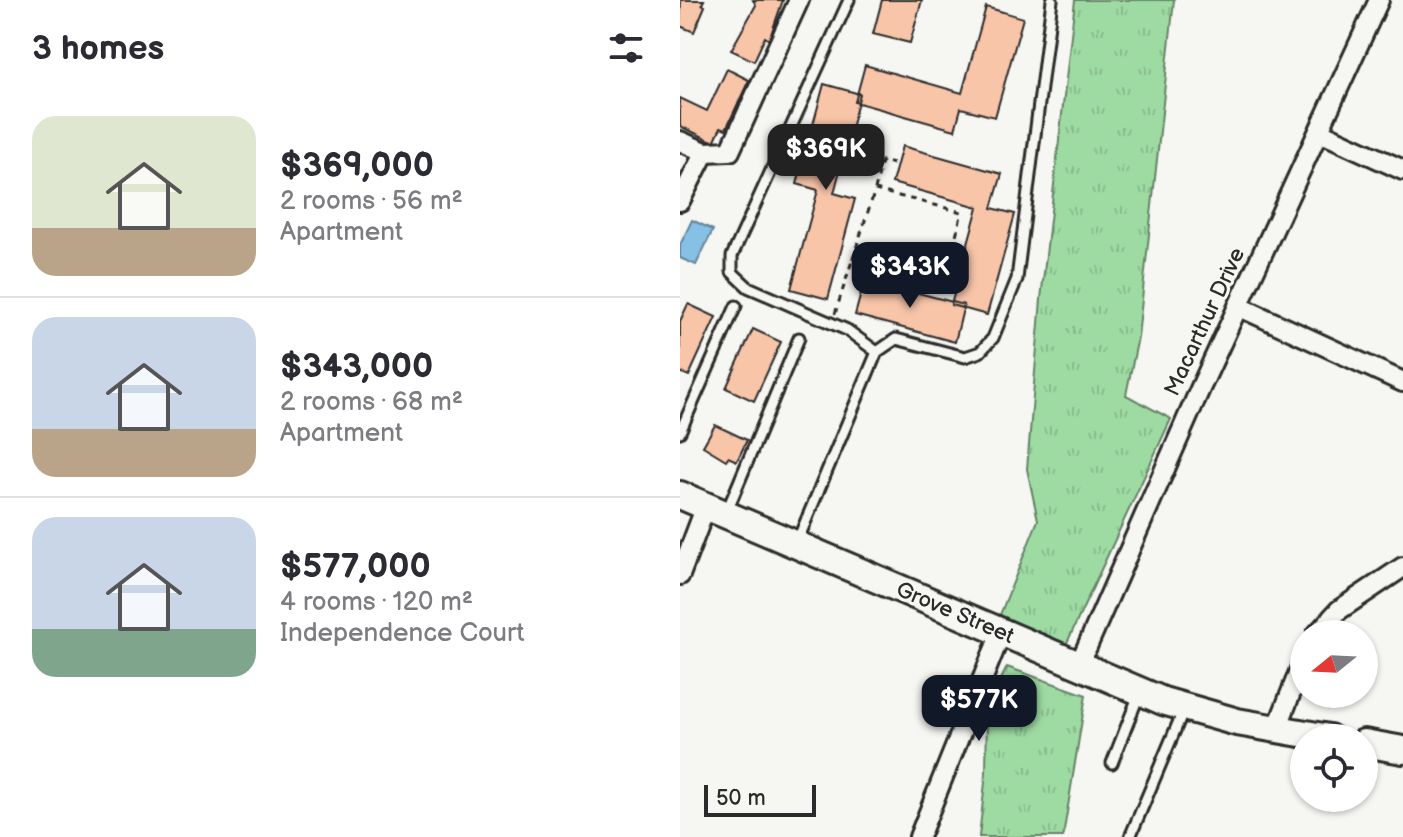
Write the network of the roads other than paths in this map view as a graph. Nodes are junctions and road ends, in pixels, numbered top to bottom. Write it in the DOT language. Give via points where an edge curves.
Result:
graph roads {
  1 [pos="799,0"];
  2 [pos="849,0"];
  3 [pos="1052,0"];
  4 [pos="1379,0"];
  5 [pos="1320,132"];
  6 [pos="680,141"];
  7 [pos="705,152"];
  8 [pos="1403,170"];
  9 [pos="680,201"];
  10 [pos="736,306"];
  11 [pos="1238,306"];
  12 [pos="799,338"];
  13 [pos="877,352"];
  14 [pos="1403,382"];
  15 [pos="680,432"];
  16 [pos="680,495"];
  17 [pos="716,510"];
  18 [pos="796,545"];
  19 [pos="1403,567"];
  20 [pos="680,575"];
  21 [pos="1330,620"];
  22 [pos="1001,633"];
  23 [pos="1079,665"];
  24 [pos="1141,692"];
  25 [pos="1290,695"];
  26 [pos="1184,709"];
  27 [pos="1276,731"];
  28 [pos="1290,733"];
  29 [pos="1378,746"];
  30 [pos="1403,750"];
  31 [pos="1112,763"];
  32 [pos="919,837"];
  33 [pos="1130,837"];
  1 -- 7 [label="street" via="730,151"];
  2 -- 13 [label="lane" via="732,256 732,272 748,287 833,322"];
  3 -- 13 [label="lane" via="1017,279 993,338 980,352 965,357 896,339"];
  4 -- 5 [label="street, Macarthur Drive"];
  5 -- 8 [label="street"];
  5 -- 11 [label="street, Macarthur Drive"];
  6 -- 7 [label="street"];
  7 -- 9 [label="street"];
  10 -- 15 [label="lane"];
  11 -- 14 [label="street"];
  11 -- 23 [label="street, Macarthur Drive"];
  12 -- 17 [label="lane"];
  13 -- 18 [label="lane"];
  16 -- 17 [label="street, Grove Street"];
  17 -- 18 [label="street, Grove Street"];
  17 -- 20 [label="street"];
  18 -- 22 [label="street, Grove Street"];
  19 -- 21 [label="street"];
  22 -- 23 [label="street, Grove Street"];
  22 -- 32 [label="street"];
  23 -- 24 [label="street, Grove Street"];
  24 -- 26 [label="street, Grove Street"];
  24 -- 31 [label="lane"];
  25 -- 27 [label="street"];
  26 -- 27 [label="street, Grove Street"];
  26 -- 33 [label="lane"];
  27 -- 28 [label="street, Grove Street"];
  29 -- 30 [label="street"];
}
